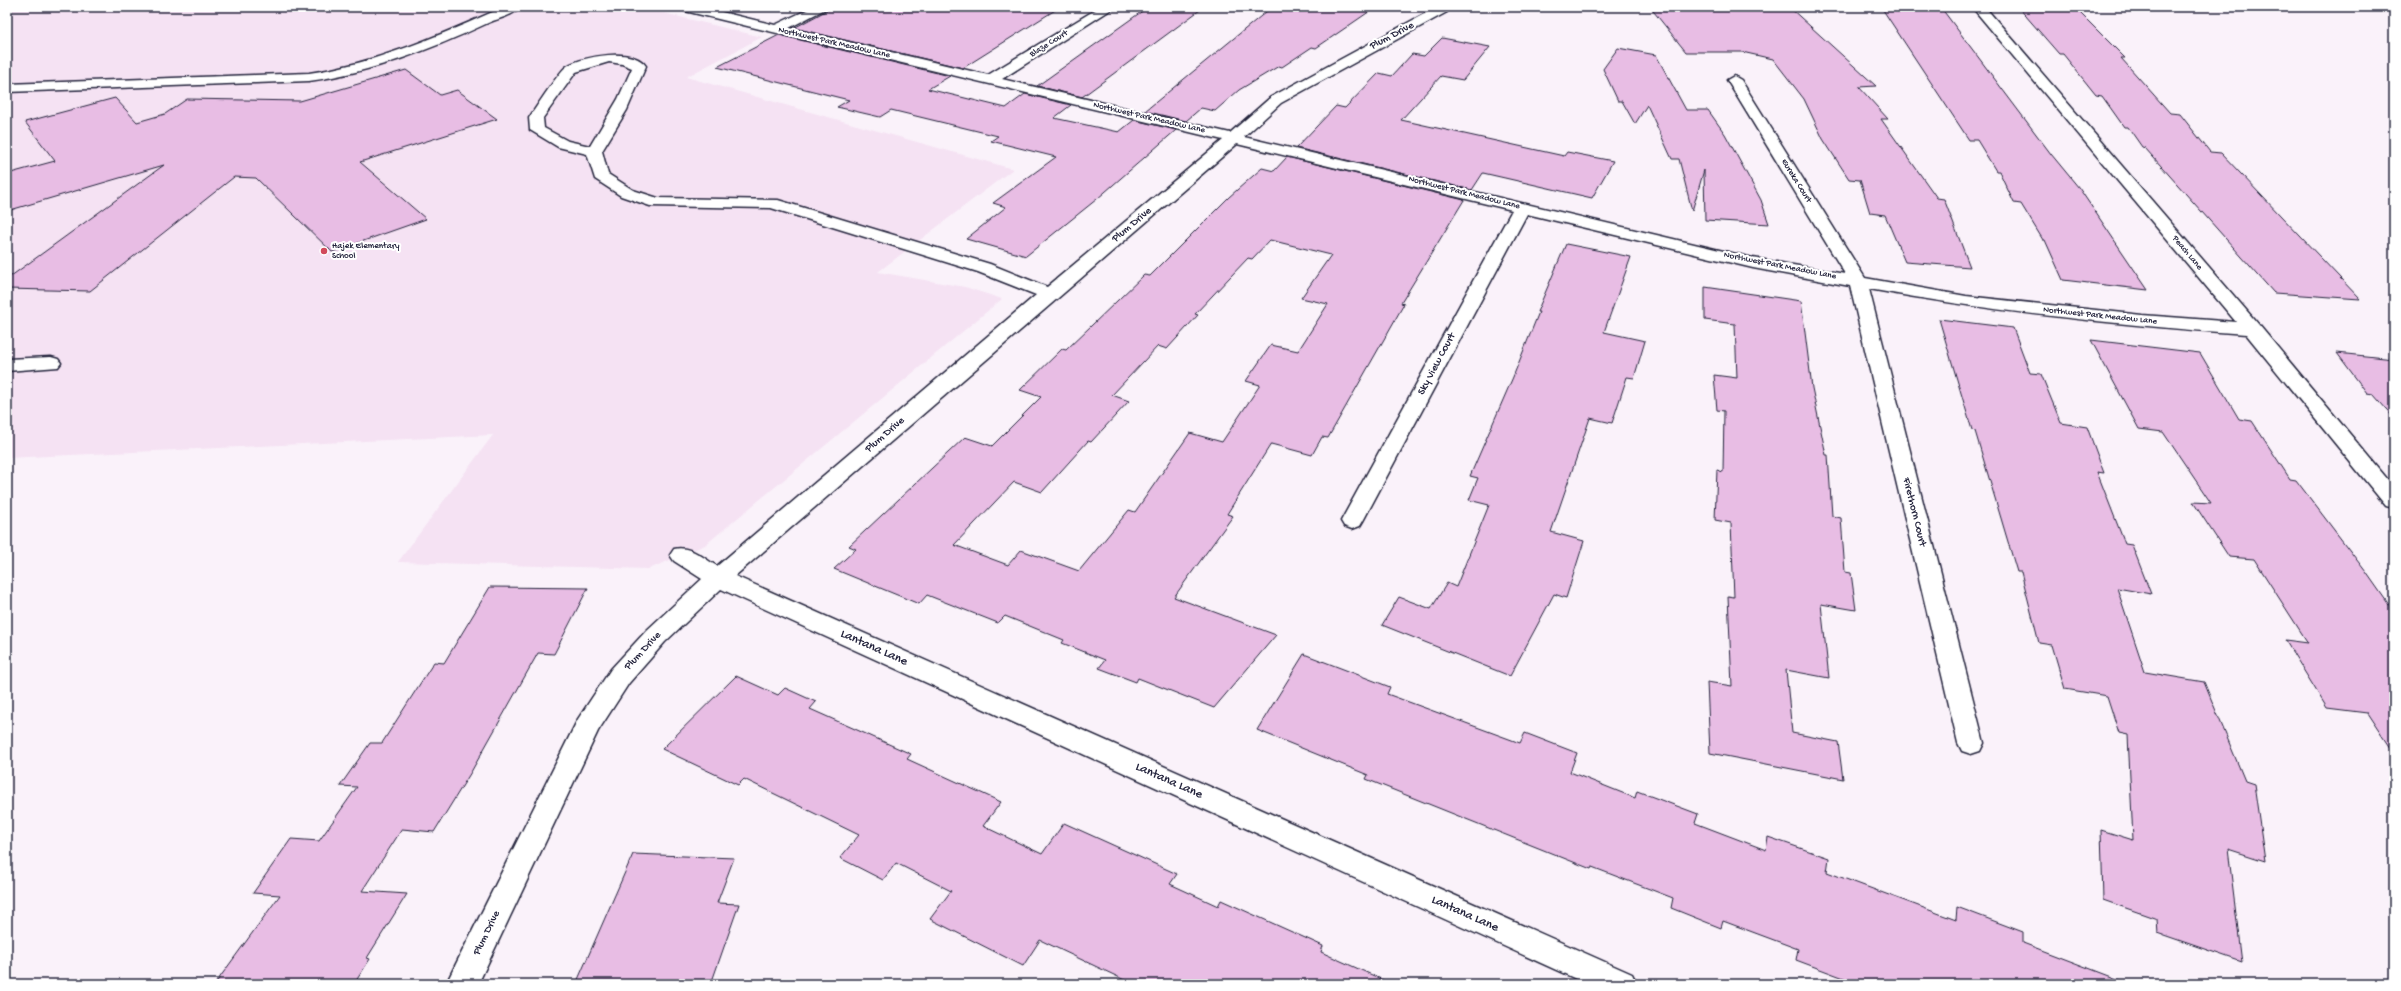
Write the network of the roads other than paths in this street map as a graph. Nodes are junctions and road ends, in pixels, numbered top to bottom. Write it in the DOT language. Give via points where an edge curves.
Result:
graph roads {
  1 [pos="514,7"];
  2 [pos="685,7"];
  3 [pos="823,7"];
  4 [pos="1109,7"];
  5 [pos="1978,7"];
  6 [pos="1443,9"];
  7 [pos="777,29"];
  8 [pos="1734,80"];
  9 [pos="989,81"];
  10 [pos="7,88"];
  11 [pos="1235,138"];
  12 [pos="594,151"];
  13 [pos="1522,207"];
  14 [pos="1858,281"];
  15 [pos="1049,294"];
  16 [pos="2252,329"];
  17 [pos="51,362"];
  18 [pos="7,365"];
  19 [pos="2394,501"];
  20 [pos="1352,522"];
  21 [pos="682,555"];
  22 [pos="718,578"];
  23 [pos="1971,742"];
  24 [pos="462,984"];
  25 [pos="1621,984"];
  1 -- 10 [label="street" via="407,53 344,73 309,77"];
  2 -- 7 [label="street, Northwest Park Meadow Lane"];
  3 -- 7 [label="street"];
  4 -- 9 [label="street, Blaze Court"];
  5 -- 16 [label="street, Peach Lane"];
  6 -- 11 [label="street, Plum Drive" via="1276,100"];
  7 -- 9 [label="street, Northwest Park Meadow Lane"];
  8 -- 14 [label="street, Eureka Court"];
  9 -- 11 [label="street, Northwest Park Meadow Lane"];
  11 -- 13 [label="street, Northwest Park Meadow Lane"];
  11 -- 15 [label="street, Plum Drive"];
  12 -- 12 [label="street" via="635,81 639,66 625,60 608,58 571,69 536,118 537,130 548,137 563,144"];
  12 -- 15 [label="street" via="601,176 627,193 656,203 772,203 984,268"];
  13 -- 14 [label="street, Northwest Park Meadow Lane" via="1752,263"];
  13 -- 20 [label="street, Sky View Court"];
  14 -- 16 [label="street, Northwest Park Meadow Lane" via="1966,301 2142,321"];
  14 -- 23 [label="street, Firethorn Court"];
  15 -- 22 [label="street, Plum Drive"];
  16 -- 19 [label="street, Peach Lane"];
  17 -- 18 [label="street"];
  21 -- 22 [label="street, Lantana Lane"];
  22 -- 24 [label="street, Plum Drive" via="656,636 620,676 587,726"];
  22 -- 25 [label="street, Lantana Lane"];
}
